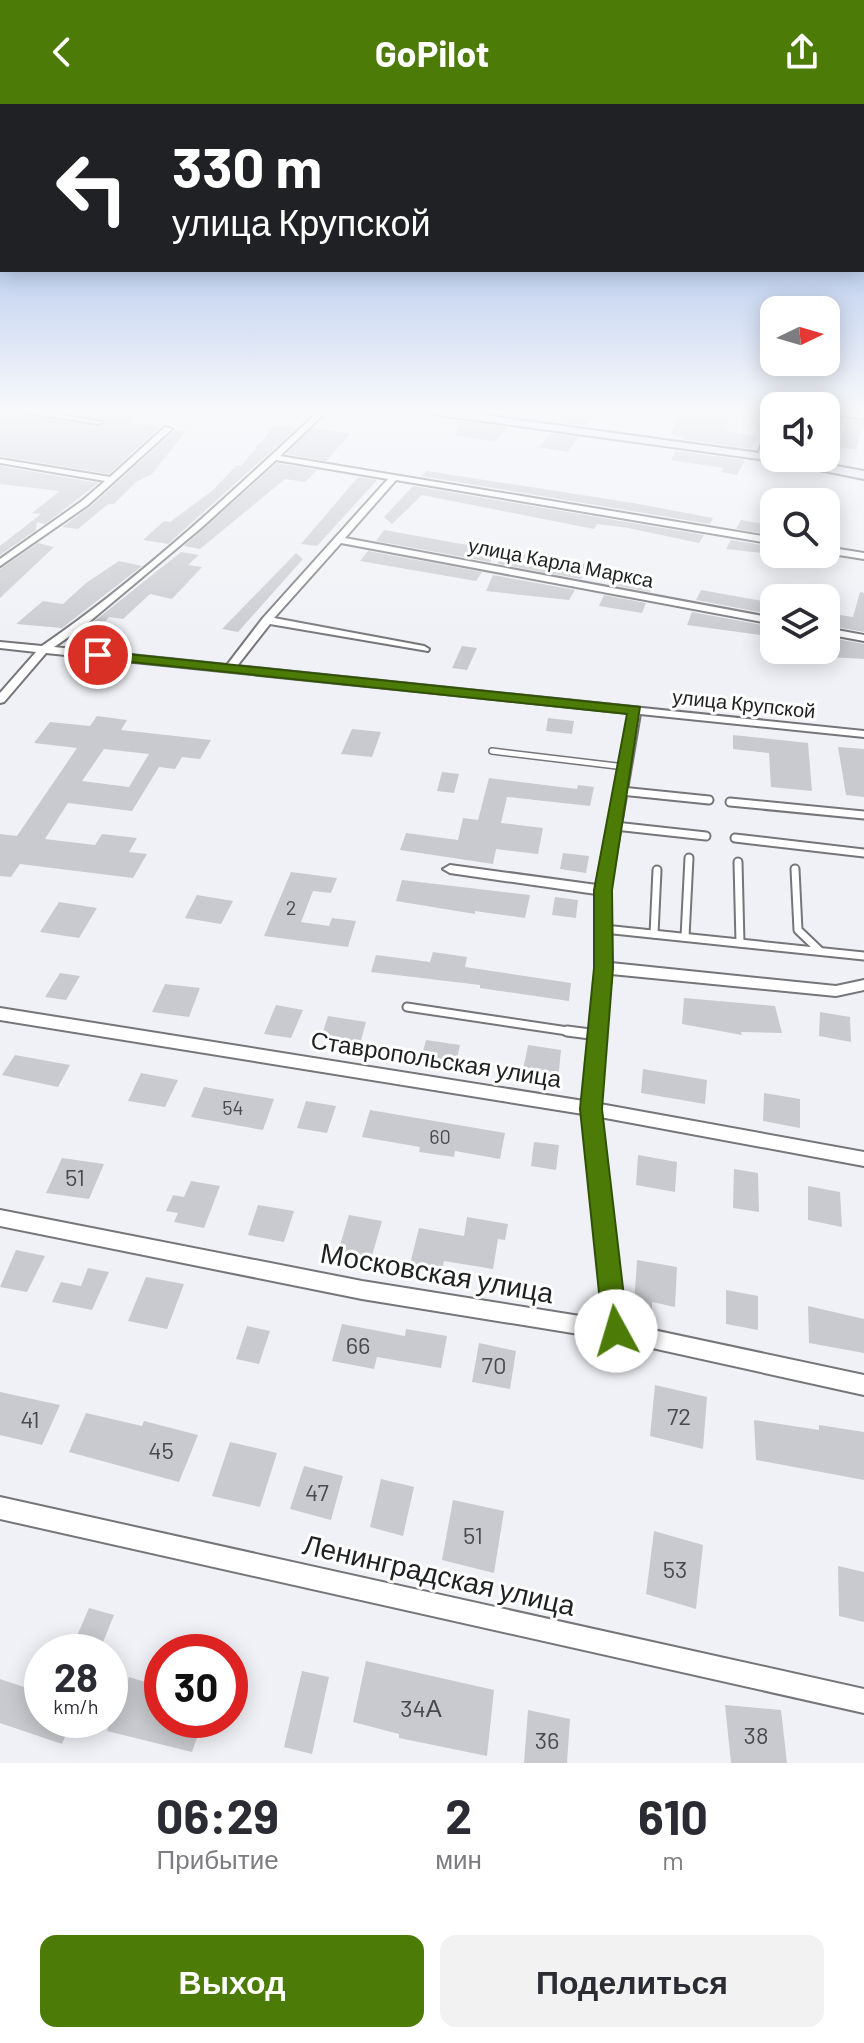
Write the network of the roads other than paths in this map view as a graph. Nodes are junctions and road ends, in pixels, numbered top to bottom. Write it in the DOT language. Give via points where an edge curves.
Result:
graph roads {
  1 [pos="100,488"];
  2 [pos="238,488"];
  3 [pos="384,488"];
  4 [pos="456,488"];
  5 [pos="760,539"];
  6 [pos="341,540"];
  7 [pos="840,552"];
  8 [pos="864,556"];
  9 [pos="0,563"];
  10 [pos="760,618"];
  11 [pos="267,620"];
  12 [pos="840,634"];
  13 [pos="864,638"];
  14 [pos="0,645"];
  15 [pos="424,649"];
  16 [pos="43,650"];
  17 [pos="231,667"];
  18 [pos="0,700"];
  19 [pos="635,711"];
  20 [pos="864,734"];
  21 [pos="492,751"];
  22 [pos="625,767"];
  23 [pos="621,791"];
  24 [pos="709,800"];
  25 [pos="730,802"];
  26 [pos="864,815"];
  27 [pos="615,826"];
  28 [pos="706,836"];
  29 [pos="735,838"];
  30 [pos="864,853"];
  31 [pos="689,858"];
  32 [pos="738,862"];
  33 [pos="450,869"];
  34 [pos="795,869"];
  35 [pos="657,870"];
  36 [pos="603,890"];
  37 [pos="603,929"];
  38 [pos="654,934"];
  39 [pos="685,937"];
  40 [pos="740,943"];
  41 [pos="820,951"];
  42 [pos="864,956"];
  43 [pos="604,968"];
  44 [pos="864,985"];
  45 [pos="407,1007"];
  46 [pos="0,1014"];
  47 [pos="598,1035"];
  48 [pos="591,1109"];
  49 [pos="864,1159"];
  50 [pos="0,1218"];
  51 [pos="616,1331"];
  52 [pos="864,1385"];
  53 [pos="0,1508"];
  54 [pos="864,1701"];
  1 -- 9 [label="street"];
  2 -- 16 [label="street"];
  3 -- 6 [label="street"];
  4 -- 5 [label="street"];
  6 -- 10 [label="street, улица Карла Маркса"];
  6 -- 11 [label="street"];
  7 -- 8 [label="street"];
  11 -- 15 [label="street"];
  11 -- 17 [label="street"];
  12 -- 13 [label="street"];
  14 -- 16 [label="street, улица Крупской"];
  16 -- 17 [label="street, улица Крупской"];
  16 -- 18 [label="street"];
  17 -- 19 [label="street, улица Крупской"];
  19 -- 20 [label="street, улица Крупской"];
  19 -- 22 [label="street"];
  21 -- 22 [label="lane"];
  22 -- 23 [label="street"];
  23 -- 24 [label="lane"];
  23 -- 27 [label="street"];
  25 -- 26 [label="lane"];
  27 -- 28 [label="lane"];
  27 -- 36 [label="street"];
  29 -- 30 [label="lane"];
  31 -- 39 [label="lane"];
  32 -- 40 [label="lane"];
  33 -- 36 [label="street"];
  34 -- 41 [label="lane" via="798,930"];
  35 -- 38 [label="lane"];
  36 -- 37 [label="street"];
  37 -- 38 [label="lane"];
  37 -- 43 [label="street"];
  38 -- 39 [label="lane"];
  39 -- 40 [label="lane"];
  40 -- 41 [label="lane"];
  41 -- 42 [label="lane"];
  43 -- 44 [label="street" via="836,991"];
  43 -- 47 [label="street"];
  45 -- 47 [label="lane"];
  46 -- 48 [label="street, Ставропольская улица"];
  47 -- 48 [label="street"];
  48 -- 49 [label="street, Ставропольская улица"];
  48 -- 51 [label="street"];
  50 -- 51 [label="street, Московская улица" via="362,1290"];
  51 -- 52 [label="street, Московская улица"];
  53 -- 54 [label="street, Ленинградская улица"];
}
